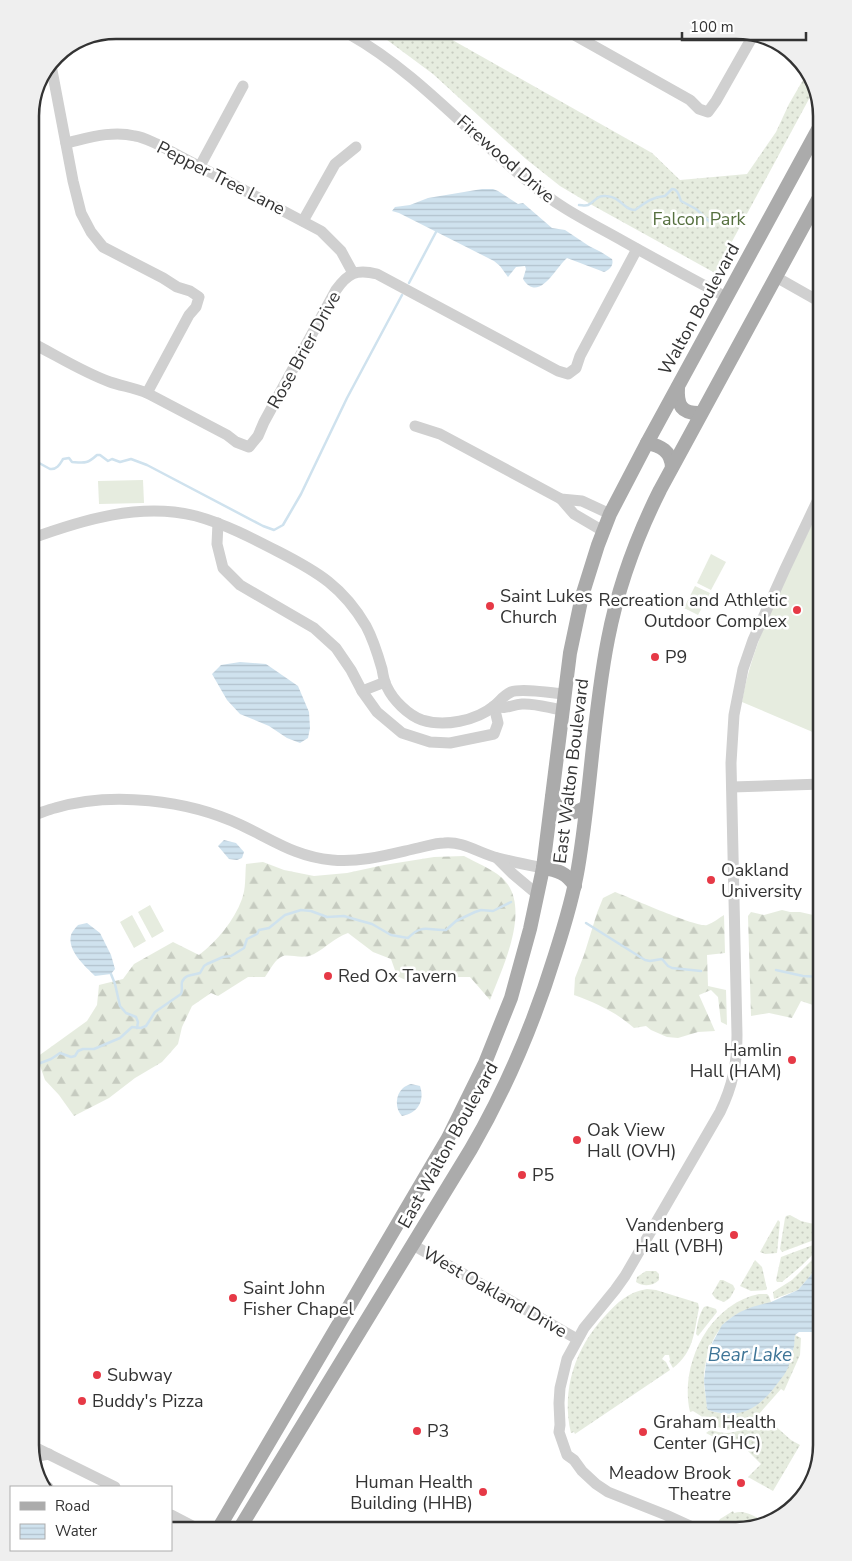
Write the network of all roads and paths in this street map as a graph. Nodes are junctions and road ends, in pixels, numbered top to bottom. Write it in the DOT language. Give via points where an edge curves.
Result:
graph roads {
  1 [pos="357,39"];
  2 [pos="581,39"];
  3 [pos="751,40"];
  4 [pos="52,72"];
  5 [pos="243,86"];
  6 [pos="813,138"];
  7 [pos="66,143"];
  8 [pos="356,147"];
  9 [pos="200,166"];
  10 [pos="813,208"];
  11 [pos="303,220"];
  12 [pos="638,249"];
  13 [pos="353,274"];
  14 [pos="776,276"];
  15 [pos="726,297"];
  16 [pos="813,297"];
  17 [pos="39,347"];
  18 [pos="678,387"];
  19 [pos="147,393"];
  20 [pos="701,413"];
  21 [pos="415,426"];
  22 [pos="647,443"];
  23 [pos="672,467"];
  24 [pos="561,499"];
  25 [pos="813,510"];
  26 [pos="610,514"];
  27 [pos="218,523"];
  28 [pos="603,531"];
  29 [pos="39,536"];
  30 [pos="385,682"];
  31 [pos="362,691"];
  32 [pos="528,692"];
  33 [pos="564,694"];
  34 [pos="528,704"];
  35 [pos="494,706"];
  36 [pos="562,710"];
  37 [pos="813,784"];
  38 [pos="732,787"];
  39 [pos="552,797"];
  40 [pos="586,807"];
  41 [pos="39,813"];
  42 [pos="497,858"];
  43 [pos="543,868"];
  44 [pos="575,886"];
  45 [pos="538,894"];
  46 [pos="413,1245"];
  47 [pos="333,1335"];
  48 [pos="577,1339"];
  49 [pos="348,1352"];
  50 [pos="39,1449"];
  51 [pos="48,1454"];
  52 [pos="40,1456"];
  53 [pos="113,1486"];
  54 [pos="222,1522"];
  55 [pos="244,1522"];
  56 [pos="681,1522"];
  1 -- 12 [label="street, Firewood Drive" via="418,82 536,188 564,208"];
  2 -- 3 [label="street" via="708,112"];
  4 -- 7 [label="street"];
  5 -- 9 [label="street"];
  6 -- 15 [label="main road, Walton Boulevard"];
  7 -- 9 [label="street, Pepper Tree Lane" via="118,134 135,136"];
  7 -- 19 [label="street" via="81,213 103,247 199,297"];
  8 -- 11 [label="street" via="335,164"];
  9 -- 11 [label="street, Pepper Tree Lane"];
  10 -- 14 [label="main road"];
  11 -- 13 [label="street, Pepper Tree Lane" via="331,239"];
  12 -- 13 [label="street, Rose Brier Drive" via="576,368 568,374 377,274 365,271"];
  12 -- 15 [label="street, Firewood Drive"];
  13 -- 19 [label="street, Rose Brier Drive" via="344,279 336,290 258,436 249,447"];
  14 -- 16 [label="street"];
  14 -- 20 [label="main road"];
  15 -- 18 [label="main road, Walton Boulevard"];
  17 -- 19 [label="street, Rose Brier Drive" via="98,377"];
  18 -- 20 [label="main road" via="680,406 688,412"];
  18 -- 22 [label="main road, Walton Boulevard"];
  20 -- 23 [label="main road"];
  21 -- 24 [label="street" via="440,434"];
  22 -- 23 [label="main road" via="667,451"];
  22 -- 26 [label="main road, Walton Boulevard"];
  23 -- 40 [label="main road, East Walton Boulevard" via="627,565 611,622"];
  24 -- 26 [label="street" via="582,501"];
  24 -- 28 [label="street" via="574,514"];
  25 -- 38 [label="street" via="759,624 745,663 734,715"];
  26 -- 28 [label="main road, East Walton Boulevard"];
  27 -- 29 [label="street" via="172,512 121,513"];
  27 -- 30 [label="street" via="296,561 336,587 355,607 368,629"];
  27 -- 31 [label="street" via="217,544 223,568 240,585 314,628 336,648"];
  28 -- 33 [label="main road, East Walton Boulevard" via="577,617"];
  30 -- 31 [label="street"];
  30 -- 35 [label="street" via="396,701 422,720 456,722"];
  31 -- 35 [label="street" via="377,712 402,733 430,742 450,743 494,734 498,724"];
  32 -- 33 [label="street"];
  32 -- 34 [label="street"];
  32 -- 35 [label="street" via="512,692 500,698"];
  33 -- 36 [label="main road, East Walton Boulevard"];
  34 -- 35 [label="street" via="508,708"];
  34 -- 36 [label="street"];
  36 -- 39 [label="main road, East Walton Boulevard"];
  37 -- 38 [label="street"];
  38 -- 48 [label="street" via="737,1035 732,1084 720,1112 625,1276"];
  39 -- 40 [label="main road" via="557,807 565,812 574,813"];
  39 -- 43 [label="main road, East Walton Boulevard"];
  40 -- 44 [label="main road, East Walton Boulevard"];
  41 -- 42 [label="street" via="89,802 147,801 218,815 284,848 311,857 350,860 460,843"];
  42 -- 43 [label="street"];
  42 -- 45 [label="street"];
  43 -- 44 [label="main road" via="563,873"];
  43 -- 45 [label="main road, East Walton Boulevard"];
  44 -- 46 [label="main road, East Walton Boulevard" via="547,981 513,1069 475,1142"];
  45 -- 47 [label="main road, East Walton Boulevard" via="518,973 485,1063 448,1138"];
  46 -- 48 [label="street, West Oakland Drive"];
  46 -- 49 [label="main road, East Walton Boulevard"];
  47 -- 49 [label="main road" via="336,1349"];
  47 -- 54 [label="main road, East Walton Boulevard"];
  48 -- 56 [label="street" via="567,1360 559,1403 560,1425 574,1460 588,1477 608,1492"];
  49 -- 55 [label="main road, East Walton Boulevard"];
  50 -- 51 [label="street"];
  51 -- 52 [label="street"];
  51 -- 53 [label="street"];
}
